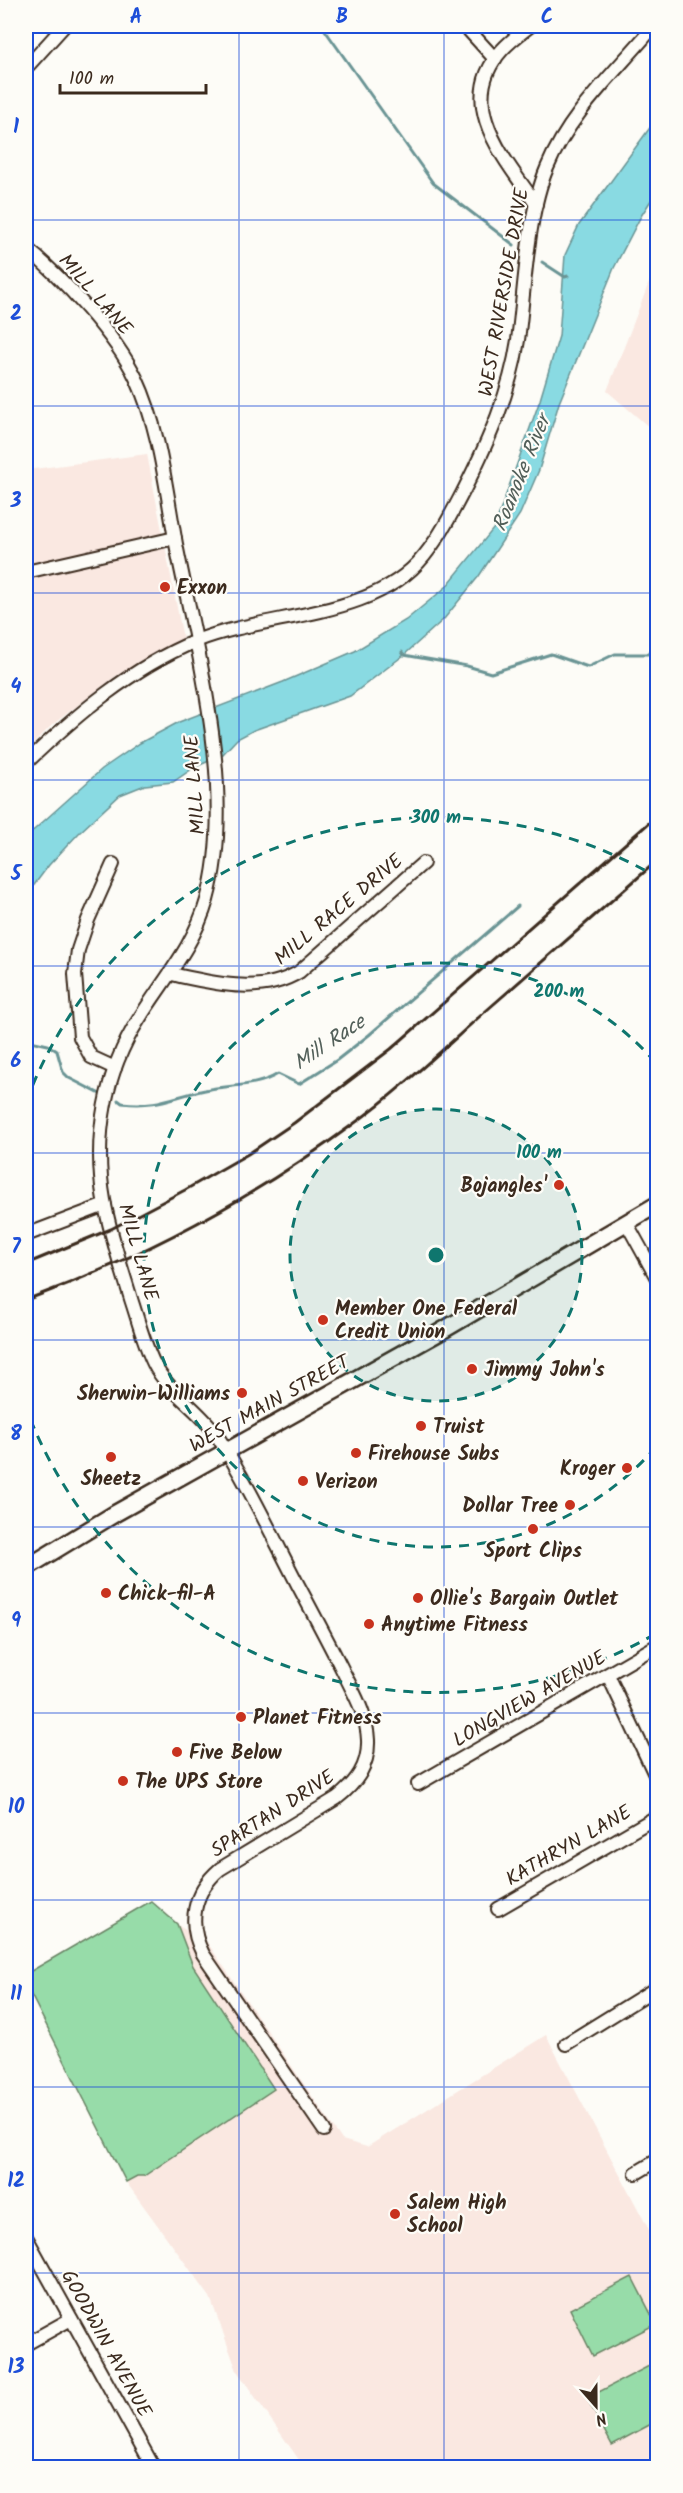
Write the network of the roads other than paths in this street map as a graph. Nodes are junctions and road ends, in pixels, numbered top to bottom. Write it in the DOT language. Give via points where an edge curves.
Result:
graph roads {
  1 [pos="64,26"];
  2 [pos="465,26"];
  3 [pos="530,26"];
  4 [pos="654,26"];
  5 [pos="495,59"];
  6 [pos="26,68"];
  7 [pos="536,204"];
  8 [pos="26,248"];
  9 [pos="175,538"];
  10 [pos="26,572"];
  11 [pos="195,642"];
  12 [pos="26,763"];
  13 [pos="423,863"];
  14 [pos="113,864"];
  15 [pos="171,974"];
  16 [pos="115,1068"];
  17 [pos="657,1204"];
  18 [pos="105,1205"];
  19 [pos="626,1222"];
  20 [pos="26,1235"];
  21 [pos="657,1280"];
  22 [pos="226,1451"];
  23 [pos="26,1568"];
  24 [pos="657,1645"];
  25 [pos="608,1675"];
  26 [pos="657,1781"];
  27 [pos="418,1784"];
  28 [pos="657,1816"];
  29 [pos="498,1908"];
  30 [pos="657,1987"];
  31 [pos="566,2044"];
  32 [pos="324,2130"];
  33 [pos="657,2160"];
  34 [pos="636,2173"];
  35 [pos="26,2237"];
  36 [pos="71,2319"];
  37 [pos="26,2344"];
  38 [pos="154,2468"];
  1 -- 6 [label="street"];
  2 -- 5 [label="street"];
  3 -- 5 [label="street"];
  4 -- 7 [label="street, WEST RIVERSIDE DRIVE" via="568,127 547,167"];
  5 -- 7 [label="street" via="484,86 486,125"];
  7 -- 11 [label="street, WEST RIVERSIDE DRIVE" via="518,341 505,397 471,475 424,557 399,580 370,596"];
  8 -- 9 [label="street, MILL LANE" via="96,320 133,372 154,434"];
  9 -- 10 [label="street"];
  9 -- 11 [label="street, MILL LANE"];
  11 -- 12 [label="street, WEST RIVERSIDE DRIVE" via="101,697"];
  11 -- 15 [label="street, MILL LANE" via="204,684 219,833 212,882 196,930"];
  13 -- 15 [label="street, MILL RACE DRIVE" via="299,972 277,984 243,986"];
  14 -- 16 [label="street" via="88,920 75,974 80,1036 91,1057"];
  15 -- 16 [label="street, MILL LANE" via="139,1019"];
  16 -- 18 [label="street, MILL LANE" via="100,1142"];
  17 -- 19 [label="main road, WEST MAIN STREET"];
  18 -- 20 [label="street"];
  18 -- 22 [label="street, MILL LANE" via="119,1262 151,1358 165,1381 206,1422"];
  19 -- 21 [label="street"];
  19 -- 22 [label="main road, WEST MAIN STREET" via="411,1349"];
  22 -- 23 [label="main road, WEST MAIN STREET"];
  22 -- 32 [label="street, SPARTAN DRIVE" via="350,1685 365,1718 368,1736 366,1761 352,1786 208,1880 199,1894 194,1932 203,1954"];
  24 -- 25 [label="street, LONGVIEW AVENUE"];
  25 -- 26 [label="street"];
  25 -- 27 [label="street, LONGVIEW AVENUE"];
  28 -- 29 [label="street, KATHRYN LANE"];
  30 -- 31 [label="street"];
  33 -- 34 [label="street"];
  35 -- 36 [label="street, GOODWIN AVENUE"];
  36 -- 37 [label="street"];
  36 -- 38 [label="street, GOODWIN AVENUE"];
}
